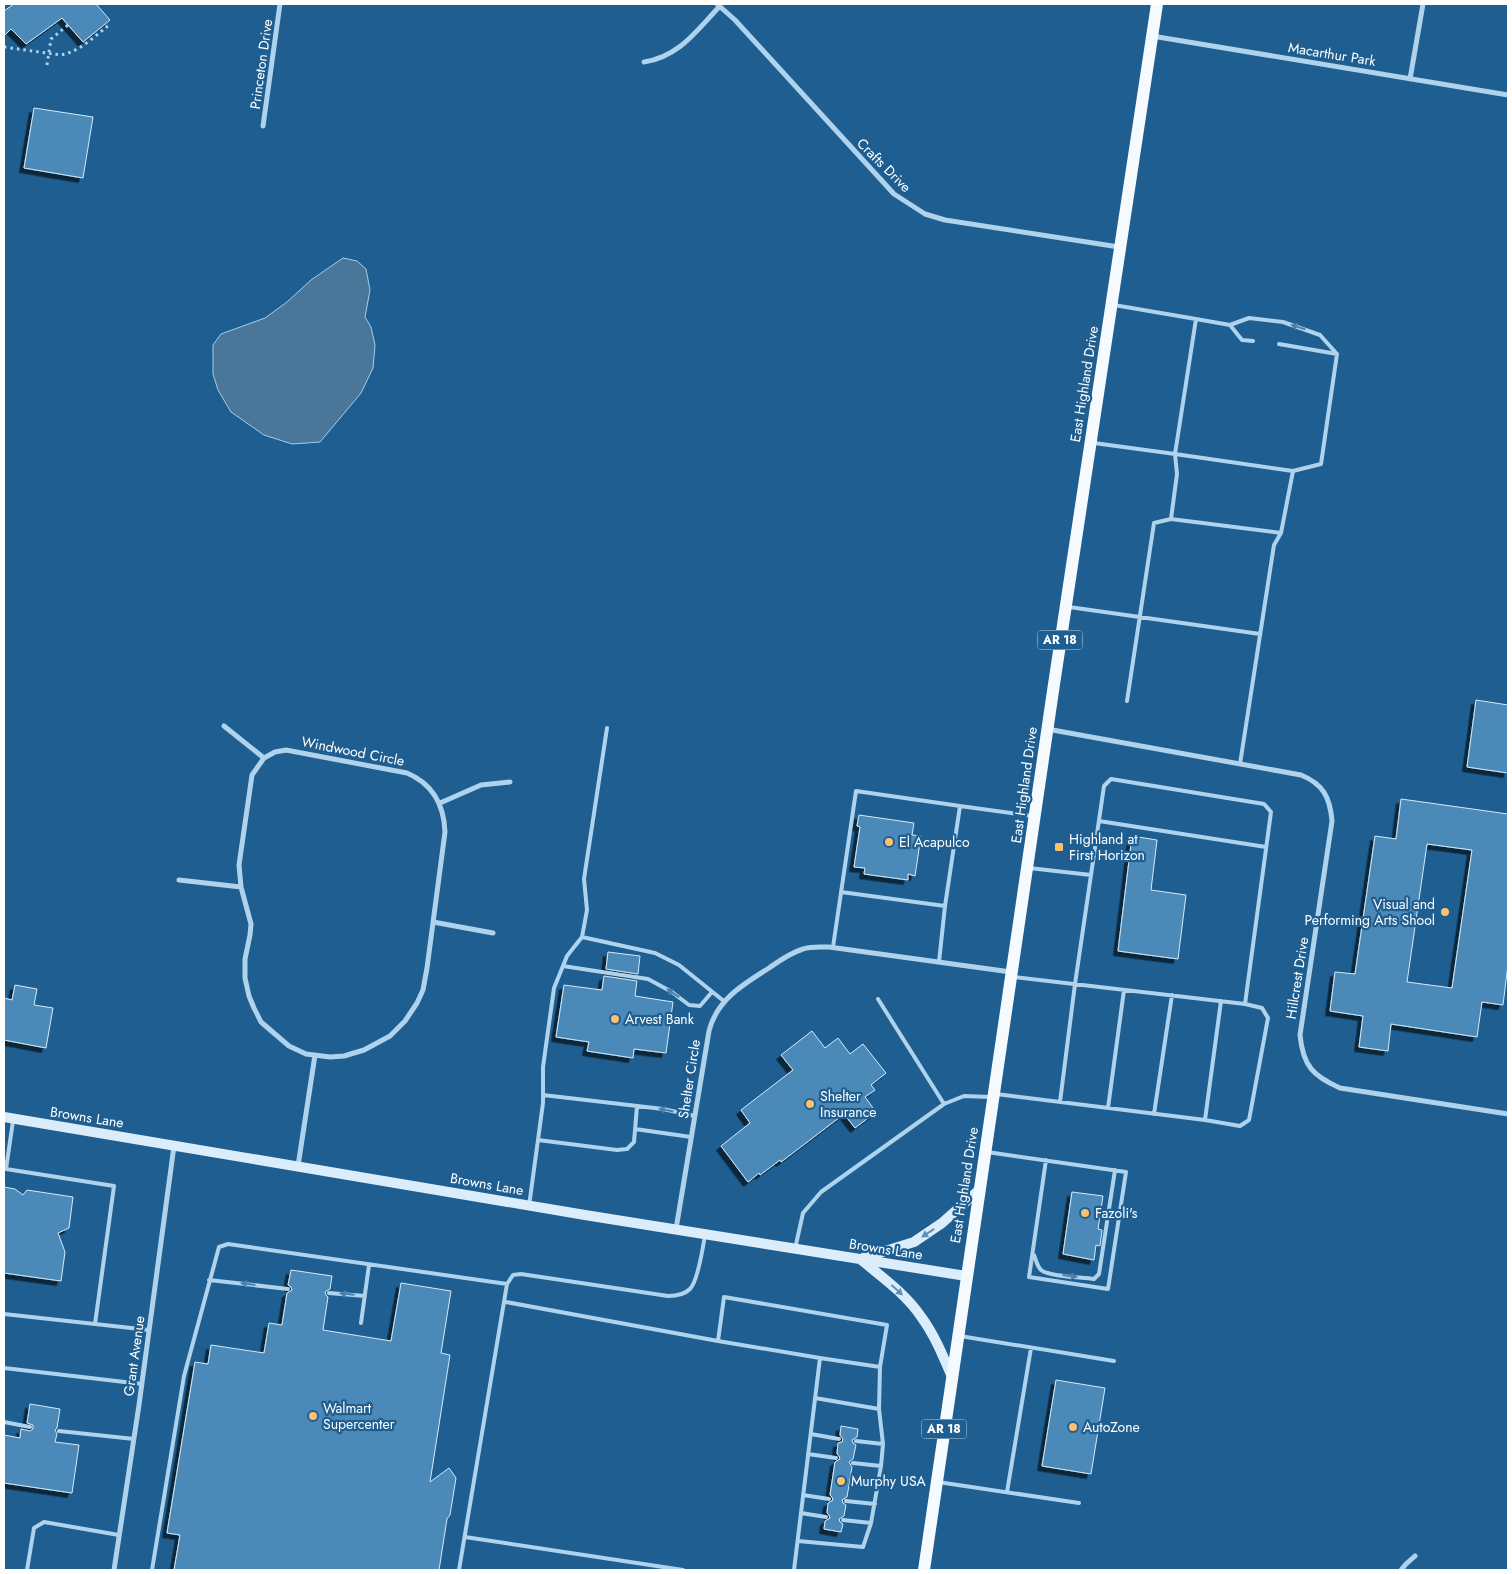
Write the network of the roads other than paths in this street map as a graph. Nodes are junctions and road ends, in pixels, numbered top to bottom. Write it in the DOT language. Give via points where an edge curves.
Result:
graph roads {
  1 [pos="280,4"];
  2 [pos="1156,4"];
  3 [pos="1423,4"];
  4 [pos="719,5"];
  5 [pos="1152,36"];
  6 [pos="644,62"];
  7 [pos="1410,79"];
  8 [pos="1508,95"];
  9 [pos="264,126"];
  10 [pos="1120,247"];
  11 [pos="1112,304"];
  12 [pos="1196,319"];
  13 [pos="1230,325"];
  14 [pos="1253,341"];
  15 [pos="1279,344"];
  16 [pos="1337,354"];
  17 [pos="1090,443"];
  18 [pos="1175,454"];
  19 [pos="1293,472"];
  20 [pos="1171,518"];
  21 [pos="1281,533"];
  22 [pos="1065,606"];
  23 [pos="1140,618"];
  24 [pos="1260,634"];
  25 [pos="1127,701"];
  26 [pos="224,726"];
  27 [pos="607,728"];
  28 [pos="1047,729"];
  29 [pos="264,758"];
  30 [pos="1240,764"];
  31 [pos="510,782"];
  32 [pos="440,803"];
  33 [pos="960,806"];
  34 [pos="1034,817"];
  35 [pos="1099,822"];
  36 [pos="1266,847"];
  37 [pos="1027,868"];
  38 [pos="1091,875"];
  39 [pos="179,880"];
  40 [pos="241,887"];
  41 [pos="841,892"];
  42 [pos="945,906"];
  43 [pos="434,922"];
  44 [pos="493,932"];
  45 [pos="582,938"];
  46 [pos="833,947"];
  47 [pos="939,962"];
  48 [pos="563,966"];
  49 [pos="1011,974"];
  50 [pos="1075,984"];
  51 [pos="1124,990"];
  52 [pos="712,992"];
  53 [pos="1172,995"];
  54 [pos="878,999"];
  55 [pos="1221,1001"];
  56 [pos="724,1002"];
  57 [pos="1246,1004"];
  58 [pos="315,1055"];
  59 [pos="543,1095"];
  60 [pos="993,1096"];
  61 [pos="1060,1102"];
  62 [pos="944,1104"];
  63 [pos="637,1106"];
  64 [pos="1108,1108"];
  65 [pos="1154,1114"];
  66 [pos="1508,1114"];
  67 [pos="694,1116"];
  68 [pos="9,1118"];
  69 [pos="1205,1120"];
  70 [pos="635,1129"];
  71 [pos="691,1137"];
  72 [pos="538,1140"];
  73 [pos="175,1145"];
  74 [pos="984,1151"];
  75 [pos="1046,1160"];
  76 [pos="298,1166"];
  77 [pos="1115,1170"];
  78 [pos="978,1190"];
  79 [pos="529,1206"];
  80 [pos="676,1230"];
  81 [pos="705,1234"];
  82 [pos="795,1249"];
  83 [pos="1033,1253"];
  84 [pos="859,1259"];
  85 [pos="369,1265"];
  86 [pos="966,1276"];
  87 [pos="209,1280"];
  88 [pos="508,1284"];
  89 [pos="288,1289"];
  90 [pos="329,1292"];
  91 [pos="365,1296"];
  92 [pos="506,1302"];
  93 [pos="4,1314"];
  94 [pos="361,1323"];
  95 [pos="95,1324"];
  96 [pos="149,1330"];
  97 [pos="957,1336"];
  98 [pos="718,1342"];
  99 [pos="1031,1348"];
  100 [pos="820,1358"];
  101 [pos="1114,1361"];
  102 [pos="880,1367"];
  103 [pos="4,1368"];
  104 [pos="952,1377"];
  105 [pos="142,1384"];
  106 [pos="815,1398"];
  107 [pos="879,1409"];
  108 [pos="4,1422"];
  109 [pos="30,1427"];
  110 [pos="59,1431"];
  111 [pos="811,1434"];
  112 [pos="134,1439"];
  113 [pos="839,1439"];
  114 [pos="856,1441"];
  115 [pos="883,1444"];
  116 [pos="808,1454"];
  117 [pos="836,1458"];
  118 [pos="853,1462"];
  119 [pos="881,1466"];
  120 [pos="936,1482"];
  121 [pos="1008,1492"];
  122 [pos="803,1496"];
  123 [pos="829,1499"];
  124 [pos="846,1501"];
  125 [pos="1079,1503"];
  126 [pos="875,1504"];
  127 [pos="801,1514"];
  128 [pos="826,1517"];
  129 [pos="843,1520"];
  130 [pos="871,1523"];
  131 [pos="119,1535"];
  132 [pos="465,1537"];
  133 [pos="798,1541"];
  134 [pos="1415,1556"];
  135 [pos="27,1570"];
  136 [pos="114,1570"];
  137 [pos="152,1570"];
  138 [pos="459,1570"];
  139 [pos="683,1570"];
  140 [pos="794,1570"];
  141 [pos="924,1570"];
  142 [pos="1401,1570"];
  1 -- 9 [label="street, Princeton Drive"];
  2 -- 5 [label="main road, East Highland Drive / AR 18"];
  3 -- 7 [label="street"];
  4 -- 6 [label="street" via="683,46 657,60"];
  4 -- 10 [label="street, Crafts Drive" via="894,194 912,207 945,220"];
  5 -- 7 [label="street, Macarthur Park"];
  5 -- 10 [label="main road, East Highland Drive / AR 18"];
  7 -- 8 [label="street, Macarthur Park"];
  10 -- 11 [label="main road, East Highland Drive / AR 18"];
  11 -- 12 [label="lane"];
  11 -- 17 [label="main road, East Highland Drive / AR 18"];
  12 -- 13 [label="lane"];
  12 -- 18 [label="lane"];
  13 -- 14 [label="lane" via="1242,340"];
  16 -- 13 [label="lane, one-way" via="1320,335 1283,322 1249,318"];
  15 -- 16 [label="lane"];
  16 -- 19 [label="lane" via="1321,464"];
  17 -- 18 [label="lane"];
  17 -- 22 [label="main road, East Highland Drive / AR 18"];
  18 -- 19 [label="lane"];
  18 -- 20 [label="lane" via="1177,474"];
  19 -- 21 [label="lane"];
  20 -- 21 [label="lane"];
  20 -- 23 [label="lane" via="1154,523"];
  21 -- 24 [label="lane" via="1274,545"];
  22 -- 23 [label="lane"];
  22 -- 28 [label="main road, East Highland Drive / AR 18"];
  23 -- 24 [label="lane"];
  23 -- 25 [label="lane"];
  24 -- 30 [label="lane"];
  26 -- 29 [label="street"];
  27 -- 45 [label="lane" via="584,879 587,910"];
  28 -- 30 [label="street, Hillcrest Drive"];
  28 -- 34 [label="main road, East Highland Drive / AR 18"];
  29 -- 32 [label="street, Windwood Circle" via="286,750 408,773 428,786"];
  29 -- 40 [label="street, Windwood Circle" via="252,775 238,865"];
  30 -- 66 [label="street, Hillcrest Drive" via="1313,780 1325,794 1331,810 1300,1035 1302,1051 1310,1068 1323,1080 1340,1088"];
  31 -- 32 [label="street" via="480,785"];
  32 -- 43 [label="street, Windwood Circle" via="445,832"];
  33 -- 34 [label="lane"];
  33 -- 41 [label="lane" via="856,791"];
  33 -- 42 [label="lane"];
  34 -- 37 [label="main road, East Highland Drive / AR 18"];
  35 -- 36 [label="lane"];
  35 -- 36 [label="lane" via="1104,786 1111,779 1264,804 1271,812"];
  35 -- 38 [label="lane"];
  36 -- 57 [label="lane"];
  37 -- 38 [label="lane"];
  37 -- 49 [label="main road, East Highland Drive / AR 18"];
  38 -- 50 [label="lane"];
  39 -- 40 [label="street"];
  40 -- 58 [label="street, Windwood Circle" via="251,924 245,978 254,1008 261,1022 289,1046"];
  41 -- 42 [label="lane"];
  41 -- 46 [label="lane"];
  42 -- 47 [label="lane"];
  43 -- 44 [label="street"];
  43 -- 58 [label="street, Windwood Circle" via="423,990 405,1021 390,1036 364,1050 344,1056"];
  45 -- 48 [label="lane"];
  45 -- 52 [label="lane" via="655,953 679,965"];
  46 -- 47 [label="street, Shelter Circle"];
  46 -- 56 [label="street, Shelter Circle" via="804,948 786,956 736,989"];
  47 -- 49 [label="street, Shelter Circle"];
  52 -- 48 [label="lane, one-way" via="700,1006 690,1005 648,979"];
  48 -- 59 [label="lane" via="554,988 543,1067"];
  49 -- 50 [label="lane"];
  49 -- 60 [label="main road, East Highland Drive / AR 18"];
  50 -- 51 [label="lane"];
  50 -- 61 [label="lane"];
  51 -- 53 [label="lane"];
  51 -- 64 [label="lane"];
  52 -- 56 [label="lane"];
  53 -- 55 [label="lane"];
  53 -- 65 [label="lane"];
  54 -- 62 [label="lane"];
  55 -- 57 [label="lane"];
  55 -- 69 [label="lane"];
  56 -- 67 [label="street, Shelter Circle" via="710,1024"];
  57 -- 69 [label="lane" via="1262,1008 1268,1018 1249,1120 1240,1126"];
  58 -- 76 [label="street"];
  59 -- 63 [label="lane"];
  59 -- 72 [label="lane"];
  60 -- 61 [label="lane"];
  60 -- 62 [label="lane" via="964,1096"];
  60 -- 74 [label="main road, East Highland Drive / AR 18"];
  61 -- 64 [label="lane"];
  62 -- 82 [label="lane" via="821,1192 803,1214"];
  67 -- 63 [label="lane, one-way" via="663,1108"];
  63 -- 70 [label="lane"];
  64 -- 65 [label="lane"];
  65 -- 69 [label="lane"];
  67 -- 71 [label="street, Shelter Circle"];
  68 -- 73 [label="street, Browns Lane"];
  68 -- 95 [label="lane" via="6,1169 114,1186"];
  70 -- 71 [label="lane"];
  70 -- 72 [label="lane" via="634,1142 628,1149"];
  71 -- 80 [label="street, Shelter Circle"];
  72 -- 79 [label="lane"];
  73 -- 76 [label="street, Browns Lane"];
  73 -- 96 [label="street, Grant Avenue"];
  74 -- 75 [label="lane"];
  74 -- 78 [label="main road, East Highland Drive / AR 18"];
  75 -- 77 [label="lane"];
  75 -- 83 [label="lane"];
  76 -- 79 [label="street, Browns Lane"];
  83 -- 77 [label="lane, one-way" via="1042,1271 1094,1279 1099,1274"];
  77 -- 83 [label="lane" via="1126,1172 1108,1289 1029,1277"];
  78 -- 84 [label="street, one-way" via="942,1223 914,1242"];
  78 -- 86 [label="main road, East Highland Drive / AR 18"];
  79 -- 80 [label="street, Browns Lane"];
  80 -- 81 [label="street, Browns Lane"];
  81 -- 82 [label="street, Browns Lane"];
  81 -- 88 [label="lane" via="691,1288 679,1295 521,1274 513,1275"];
  82 -- 84 [label="street, Browns Lane"];
  84 -- 86 [label="street, Browns Lane"];
  84 -- 104 [label="street, one-way" via="900,1292 922,1317"];
  85 -- 87 [label="lane" via="228,1244 218,1247"];
  85 -- 88 [label="lane"];
  85 -- 91 [label="lane"];
  86 -- 97 [label="main road, East Highland Drive / AR 18"];
  89 -- 87 [label="lane, one-way"];
  87 -- 137 [label="lane" via="184,1376"];
  88 -- 92 [label="lane"];
  91 -- 90 [label="lane, one-way"];
  91 -- 94 [label="lane"];
  92 -- 98 [label="lane"];
  92 -- 132 [label="lane"];
  93 -- 95 [label="lane"];
  95 -- 96 [label="lane"];
  96 -- 105 [label="street, Grant Avenue"];
  97 -- 99 [label="lane"];
  97 -- 104 [label="main road, East Highland Drive / AR 18"];
  98 -- 100 [label="lane"];
  98 -- 102 [label="lane" via="724,1297 887,1325"];
  99 -- 101 [label="lane"];
  99 -- 121 [label="lane"];
  100 -- 102 [label="lane"];
  100 -- 106 [label="lane"];
  102 -- 107 [label="lane"];
  103 -- 105 [label="lane"];
  104 -- 120 [label="main road, East Highland Drive / AR 18"];
  105 -- 112 [label="street, Grant Avenue"];
  106 -- 107 [label="lane"];
  106 -- 111 [label="lane"];
  107 -- 115 [label="lane"];
  108 -- 109 [label="lane"];
  110 -- 112 [label="lane"];
  111 -- 113 [label="lane"];
  111 -- 116 [label="lane"];
  112 -- 131 [label="street, Grant Avenue"];
  114 -- 115 [label="lane"];
  115 -- 119 [label="lane"];
  116 -- 117 [label="lane"];
  116 -- 122 [label="lane"];
  118 -- 119 [label="lane"];
  119 -- 126 [label="lane"];
  120 -- 121 [label="lane"];
  120 -- 141 [label="main road, East Highland Drive / AR 18"];
  121 -- 125 [label="lane"];
  122 -- 123 [label="lane"];
  122 -- 127 [label="lane"];
  124 -- 126 [label="lane"];
  126 -- 130 [label="lane"];
  127 -- 128 [label="lane"];
  127 -- 133 [label="lane"];
  129 -- 130 [label="lane"];
  130 -- 133 [label="lane" via="863,1548"];
  131 -- 135 [label="lane" via="44,1522 34,1528"];
  131 -- 136 [label="street, Grant Avenue"];
  132 -- 138 [label="lane"];
  132 -- 139 [label="lane"];
  133 -- 140 [label="lane"];
  134 -- 142 [label="street"];
}
